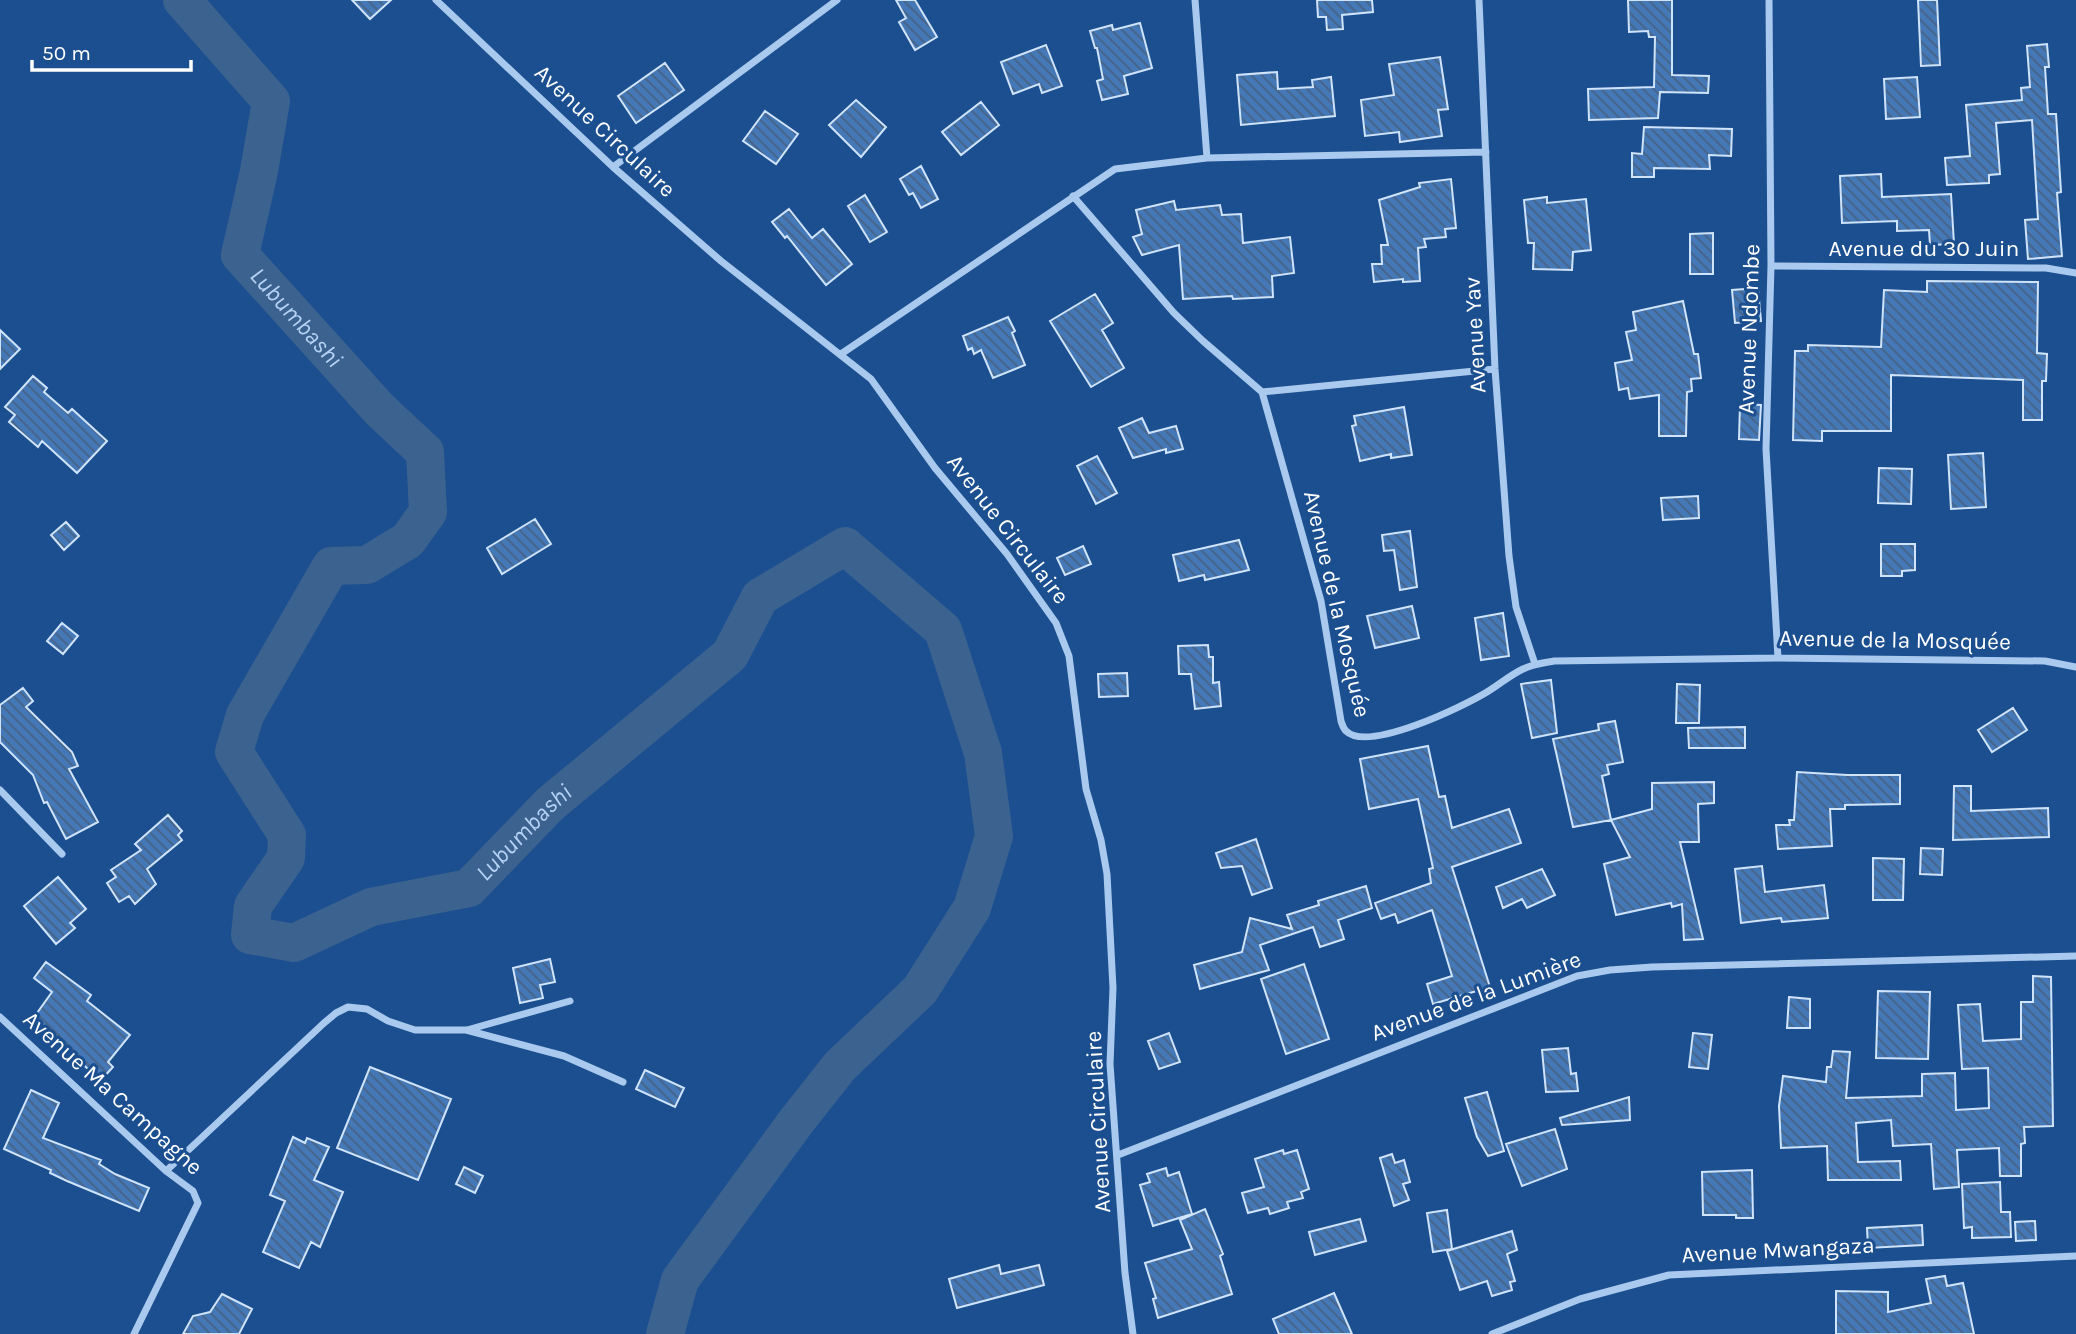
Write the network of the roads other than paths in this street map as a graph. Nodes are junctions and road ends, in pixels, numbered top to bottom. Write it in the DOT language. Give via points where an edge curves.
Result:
graph roads {
  1 [pos="436,0"];
  2 [pos="837,0"];
  3 [pos="1195,0"];
  4 [pos="1479,0"];
  5 [pos="1769,0"];
  6 [pos="1486,152"];
  7 [pos="1207,158"];
  8 [pos="613,167"];
  9 [pos="1073,196"];
  10 [pos="1772,266"];
  11 [pos="2076,273"];
  12 [pos="841,354"];
  13 [pos="1495,369"];
  14 [pos="1262,391"];
  15 [pos="1778,658"];
  16 [pos="1535,664"];
  17 [pos="2076,667"];
  18 [pos="0,790"];
  19 [pos="62,854"];
  20 [pos="2076,956"];
  21 [pos="570,1001"];
  22 [pos="0,1017"];
  23 [pos="466,1030"];
  24 [pos="623,1082"];
  25 [pos="1118,1155"];
  26 [pos="166,1171"];
  27 [pos="2076,1256"];
  28 [pos="134,1334"];
  29 [pos="1133,1334"];
  30 [pos="1492,1334"];
  1 -- 8 [label="street, Avenue Circulaire"];
  2 -- 8 [label="street"];
  3 -- 7 [label="street"];
  4 -- 6 [label="street, Avenue Yav"];
  5 -- 10 [label="street, Avenue Ndombe"];
  6 -- 7 [label="street"];
  6 -- 13 [label="street, Avenue Yav"];
  7 -- 9 [label="street" via="1122,166"];
  8 -- 12 [label="street, Avenue Circulaire" via="721,261"];
  9 -- 12 [label="street"];
  9 -- 14 [label="street" via="1174,313"];
  10 -- 11 [label="street, Avenue du 30 Juin" via="2046,268"];
  10 -- 15 [label="street, Avenue Ndombe" via="1766,449"];
  12 -- 25 [label="street, Avenue Circulaire" via="880,389 935,468 1007,554 1056,623 1069,656 1086,789 1108,884 1114,988 1111,1064"];
  13 -- 14 [label="street"];
  13 -- 16 [label="street, Avenue Yav" via="1509,556 1516,607"];
  14 -- 16 [label="street, Avenue de la Mosquée" via="1321,601 1338,710 1346,731 1363,737 1380,735 1428,720"];
  15 -- 16 [label="street, Avenue de la Mosquée"];
  15 -- 17 [label="street, Avenue de la Mosquée" via="2045,661"];
  18 -- 19 [label="street"];
  20 -- 25 [label="street, Avenue de la Lumière" via="1652,967 1577,976"];
  21 -- 23 [label="street"];
  22 -- 26 [label="street, Avenue Ma Campagne"];
  23 -- 24 [label="street" via="564,1056"];
  23 -- 26 [label="street" via="415,1030 367,1009 348,1007"];
  25 -- 29 [label="street, Avenue Circulaire"];
  26 -- 28 [label="street, Avenue Ma Campagne" via="193,1191 198,1203"];
  27 -- 30 [label="street, Avenue Mwangaza" via="1669,1275 1580,1299"];
}
